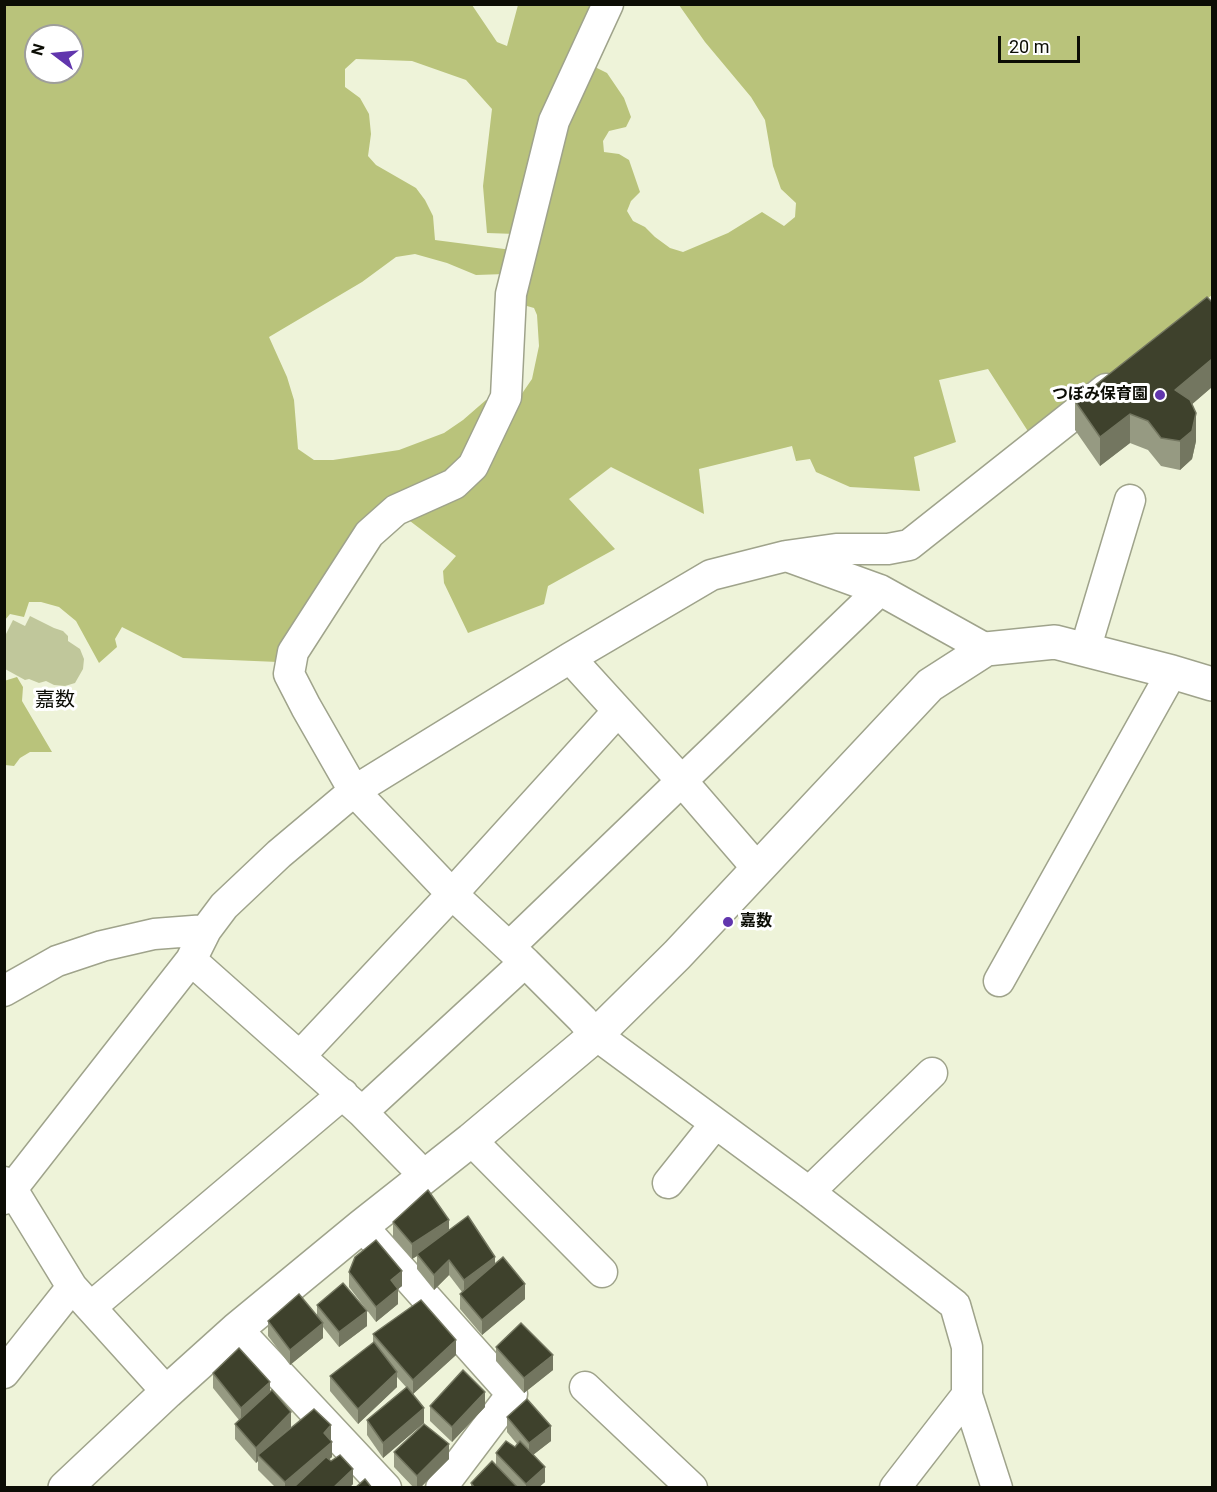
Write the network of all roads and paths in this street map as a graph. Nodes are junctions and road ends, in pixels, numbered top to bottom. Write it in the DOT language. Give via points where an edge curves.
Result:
graph roads {
  1 [pos="608,4"];
  2 [pos="1128,372"];
  3 [pos="1130,500"];
  4 [pos="786,556"];
  5 [pos="880,590"];
  6 [pos="987,649"];
  7 [pos="1085,650"];
  8 [pos="570,658"];
  9 [pos="1172,672"];
  10 [pos="1212,684"];
  11 [pos="618,711"];
  12 [pos="681,780"];
  13 [pos="354,791"];
  14 [pos="757,868"];
  15 [pos="452,894"];
  16 [pos="206,930"];
  17 [pos="517,955"];
  18 [pos="191,960"];
  19 [pos="999,981"];
  20 [pos="4,991"];
  21 [pos="596,1035"];
  22 [pos="300,1056"];
  23 [pos="932,1073"];
  24 [pos="352,1103"];
  25 [pos="715,1124"];
  26 [pos="471,1140"];
  27 [pos="424,1178"];
  28 [pos="668,1183"];
  29 [pos="7,1190"];
  30 [pos="809,1192"];
  31 [pos="362,1226"];
  32 [pos="602,1272"];
  33 [pos="82,1297"];
  34 [pos="237,1329"];
  35 [pos="4,1373"];
  36 [pos="585,1387"];
  37 [pos="167,1392"];
  38 [pos="967,1395"];
  39 [pos="65,1488"];
  40 [pos="386,1488"];
  41 [pos="441,1488"];
  42 [pos="692,1488"];
  43 [pos="895,1488"];
  44 [pos="997,1488"];
  1 -- 13 [label="street" via="554,121 511,294 506,397 472,466 454,484 396,510 369,534 293,652 290,674"];
  2 -- 4 [label="street" via="909,544"];
  3 -- 7 [label="street"];
  4 -- 5 [label="street"];
  4 -- 8 [label="street" via="711,575"];
  5 -- 6 [label="street"];
  5 -- 12 [label="street"];
  6 -- 7 [label="street" via="1055,642"];
  6 -- 14 [label="street" via="930,685"];
  7 -- 9 [label="street"];
  8 -- 11 [label="street"];
  8 -- 13 [label="street"];
  9 -- 10 [label="street"];
  9 -- 19 [label="street"];
  11 -- 12 [label="street"];
  11 -- 15 [label="street"];
  12 -- 14 [label="street"];
  12 -- 17 [label="street"];
  13 -- 15 [label="street"];
  13 -- 16 [label="street" via="279,854"];
  14 -- 21 [label="street"];
  15 -- 17 [label="street"];
  15 -- 22 [label="street"];
  16 -- 18 [label="street"];
  16 -- 20 [label="street" via="154,934 102,946 57,961"];
  17 -- 21 [label="street"];
  17 -- 24 [label="street"];
  18 -- 22 [label="street"];
  18 -- 29 [label="street"];
  21 -- 25 [label="street"];
  21 -- 26 [label="street"];
  22 -- 24 [label="street"];
  23 -- 30 [label="street"];
  24 -- 27 [label="street"];
  24 -- 33 [label="street"];
  25 -- 28 [label="street"];
  25 -- 30 [label="street"];
  26 -- 27 [label="street"];
  26 -- 32 [label="street"];
  27 -- 31 [label="street"];
  29 -- 33 [label="street"];
  30 -- 38 [label="street" via="955,1305 967,1347"];
  31 -- 34 [label="street"];
  31 -- 41 [label="street" via="512,1394"];
  33 -- 35 [label="street"];
  33 -- 37 [label="street"];
  34 -- 37 [label="street"];
  34 -- 40 [label="street"];
  36 -- 42 [label="street"];
  37 -- 39 [label="street"];
  38 -- 43 [label="street"];
  38 -- 44 [label="street"];
}
